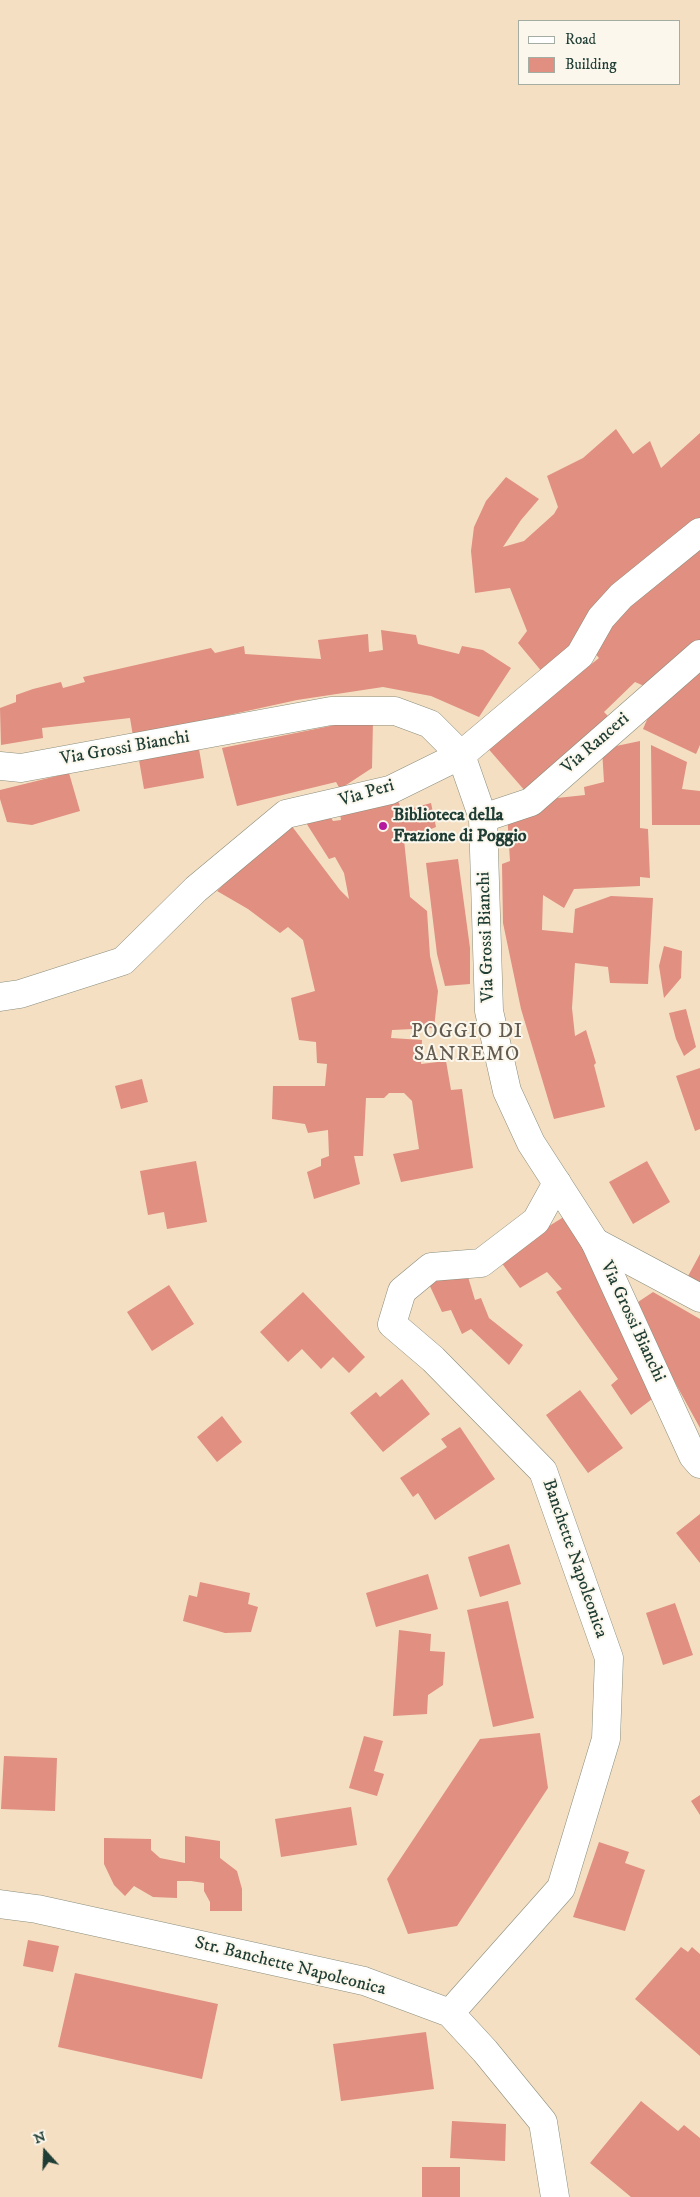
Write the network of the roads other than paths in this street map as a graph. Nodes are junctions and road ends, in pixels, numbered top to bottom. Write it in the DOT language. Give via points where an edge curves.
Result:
graph roads {
  1 [pos="700,532"];
  2 [pos="700,654"];
  3 [pos="461,754"];
  4 [pos="0,766"];
  5 [pos="483,818"];
  6 [pos="0,997"];
  7 [pos="558,1183"];
  8 [pos="595,1242"];
  9 [pos="700,1298"];
  10 [pos="700,1464"];
  11 [pos="0,1904"];
  12 [pos="450,2013"];
  13 [pos="556,2197"];
  1 -- 3 [label="street, Via Peri" via="621,596 601,618 580,655"];
  2 -- 5 [label="street, Via Ranceri" via="531,802"];
  3 -- 4 [label="street, Via Grossi Bianchi" via="430,724 395,711 331,711 21,768"];
  3 -- 5 [label="street, Via Grossi Bianchi"];
  3 -- 6 [label="street, Via Peri" via="390,790 286,814 196,889 123,961 20,994"];
  5 -- 7 [label="street, Via Grossi Bianchi" via="489,1011 506,1090 531,1143"];
  7 -- 8 [label="street, Via Grossi Bianchi"];
  7 -- 12 [label="street, Banchette Napoleonica" via="536,1221 481,1263 431,1267 402,1291 392,1324 433,1360 543,1471 609,1658 606,1739 561,1888"];
  8 -- 9 [label="street"];
  8 -- 10 [label="street, Via Grossi Bianchi" via="693,1456"];
  11 -- 12 [label="street, Str. Banchette Napoleonica" via="37,1909 364,1981"];
  12 -- 13 [label="street, Str. Banchette Napoleonica" via="543,2122"];
}
